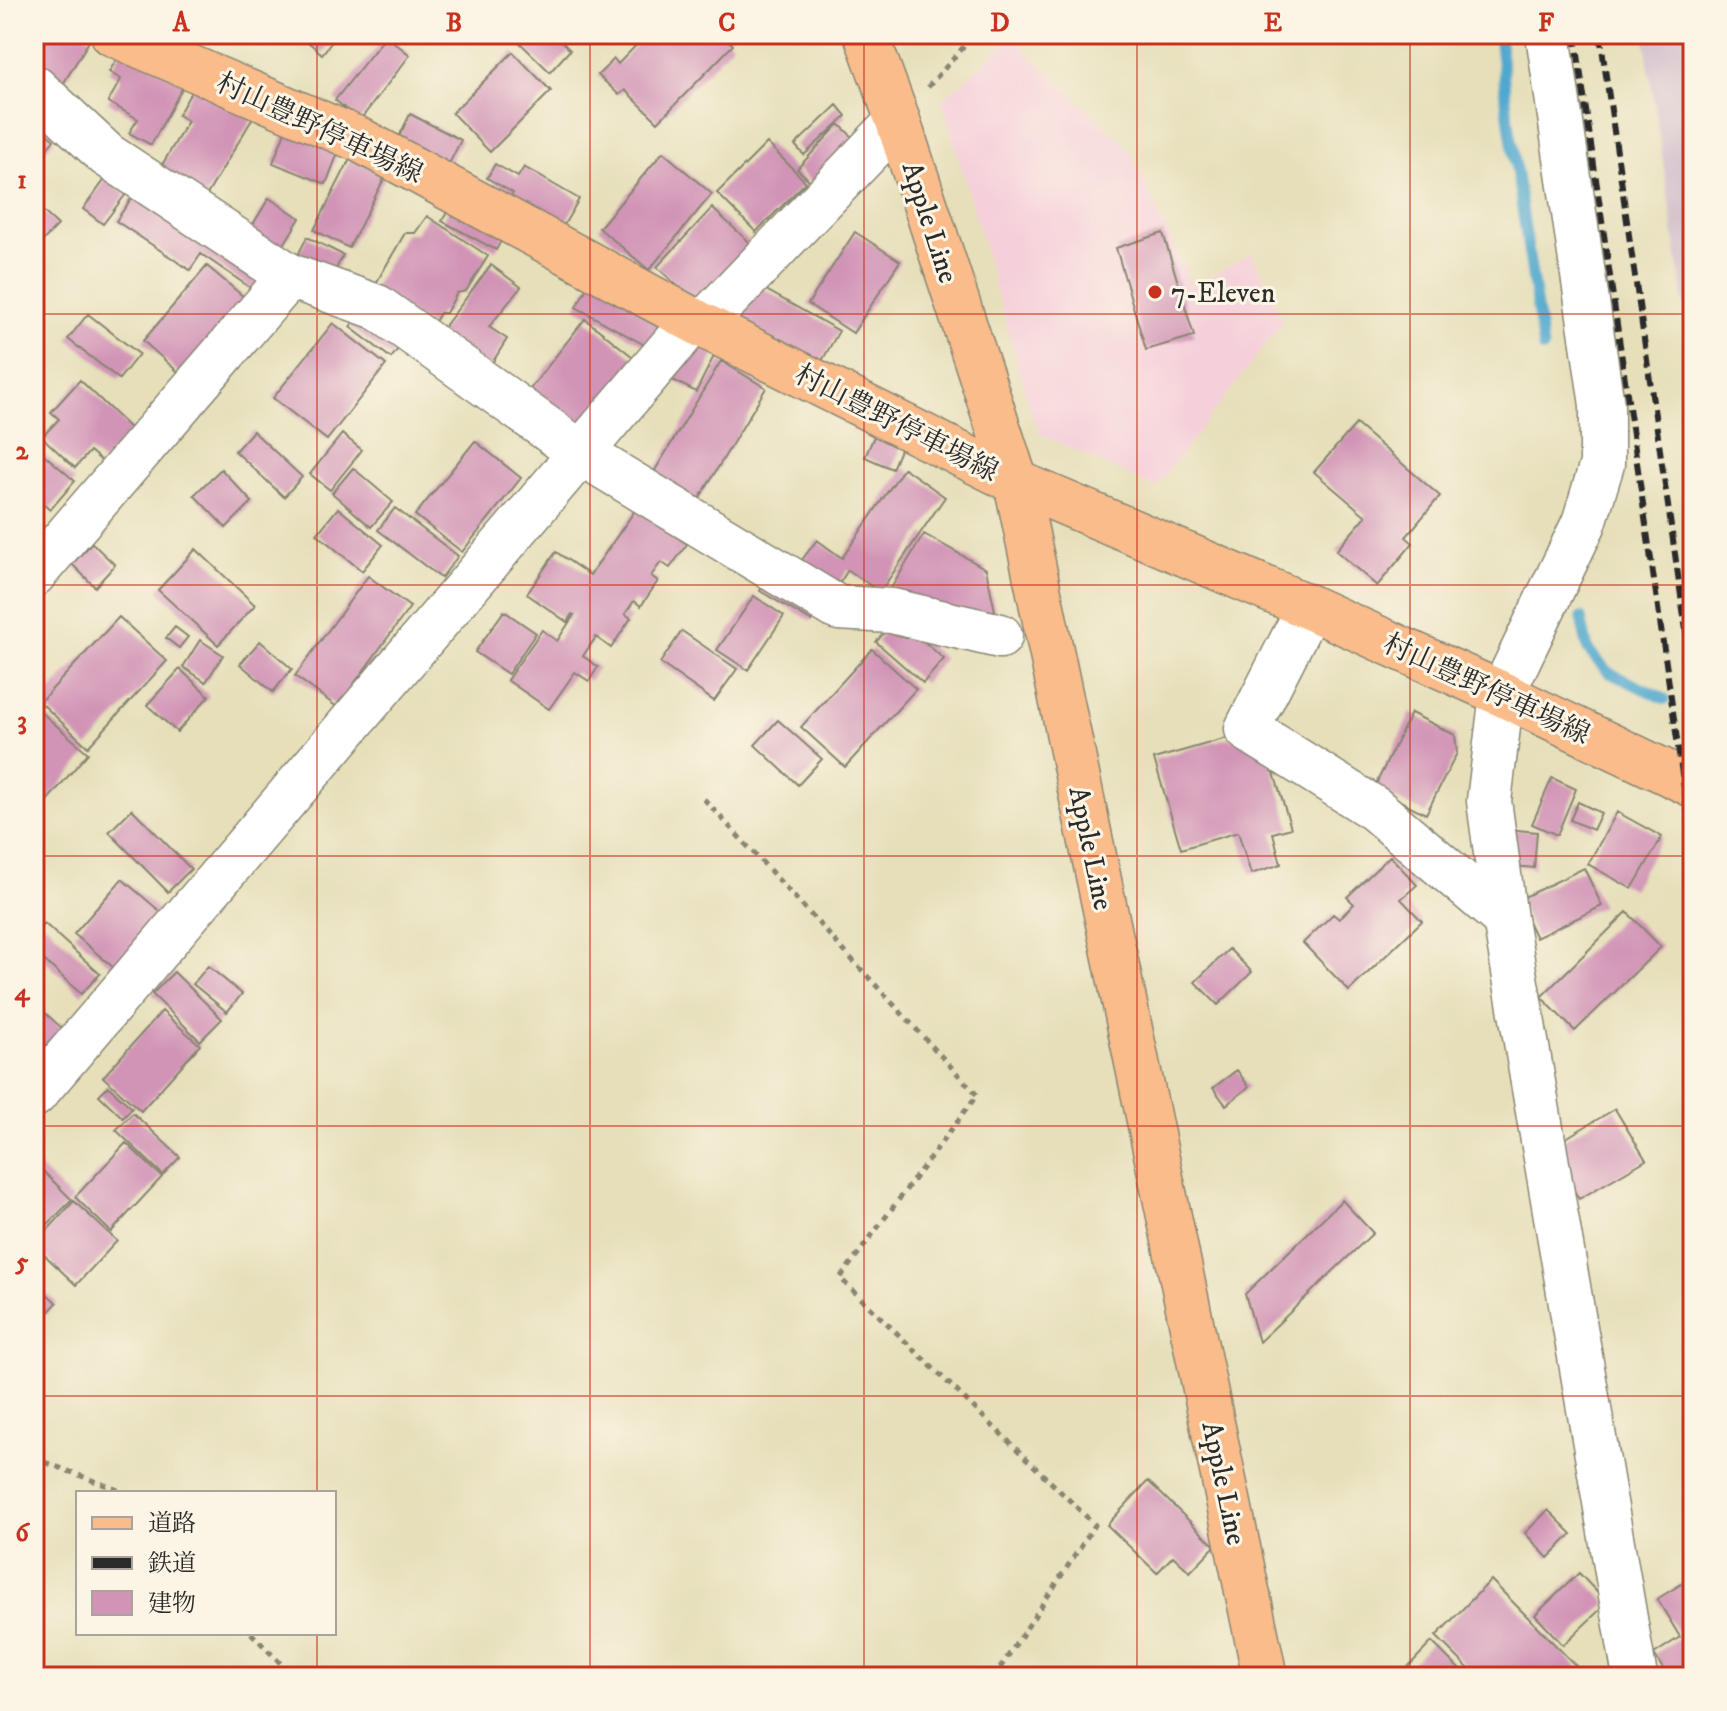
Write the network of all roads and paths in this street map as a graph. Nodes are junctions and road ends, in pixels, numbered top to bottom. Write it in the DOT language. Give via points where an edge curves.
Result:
graph roads {
  1 [pos="113,34"];
  2 [pos="866,34"];
  3 [pos="975,34"];
  4 [pos="1548,34"];
  5 [pos="34,87"];
  6 [pos="898,121"];
  7 [pos="290,276"];
  8 [pos="698,322"];
  9 [pos="581,453"];
  10 [pos="1016,482"];
  11 [pos="34,574"];
  12 [pos="1309,607"];
  13 [pos="1000,636"];
  14 [pos="1502,694"];
  15 [pos="1693,785"];
  16 [pos="704,799"];
  17 [pos="1505,919"];
  18 [pos="34,1095"];
  19 [pos="34,1458"];
  20 [pos="121,1491"];
  21 [pos="253,1635"];
  22 [pos="294,1677"];
  23 [pos="994,1677"];
  24 [pos="1265,1677"];
  25 [pos="1635,1677"];
  1 -- 8 [label="main road, 村山豊野停車場線" via="360,140"];
  2 -- 6 [label="main road, Apple Line"];
  3 -- 6 [label="path"];
  4 -- 14 [label="street" via="1602,405 1602,464 1584,523"];
  5 -- 7 [label="street" via="107,155"];
  6 -- 8 [label="street"];
  6 -- 10 [label="main road, Apple Line"];
  7 -- 9 [label="street" via="377,307"];
  7 -- 11 [label="street"];
  8 -- 9 [label="street"];
  8 -- 10 [label="main road, 村山豊野停車場線"];
  9 -- 13 [label="street" via="838,608 892,611"];
  9 -- 18 [label="street"];
  10 -- 12 [label="main road, 村山豊野停車場線"];
  10 -- 24 [label="main road, Apple Line"];
  12 -- 14 [label="main road, 村山豊野停車場線"];
  12 -- 17 [label="street" via="1247,729 1375,809"];
  14 -- 15 [label="main road, 村山豊野停車場線"];
  14 -- 17 [label="street" via="1489,801"];
  16 -- 23 [label="path" via="977,1095 840,1278 1095,1525"];
  17 -- 25 [label="street"];
  19 -- 20 [label="path"];
  21 -- 22 [label="path"];
}
